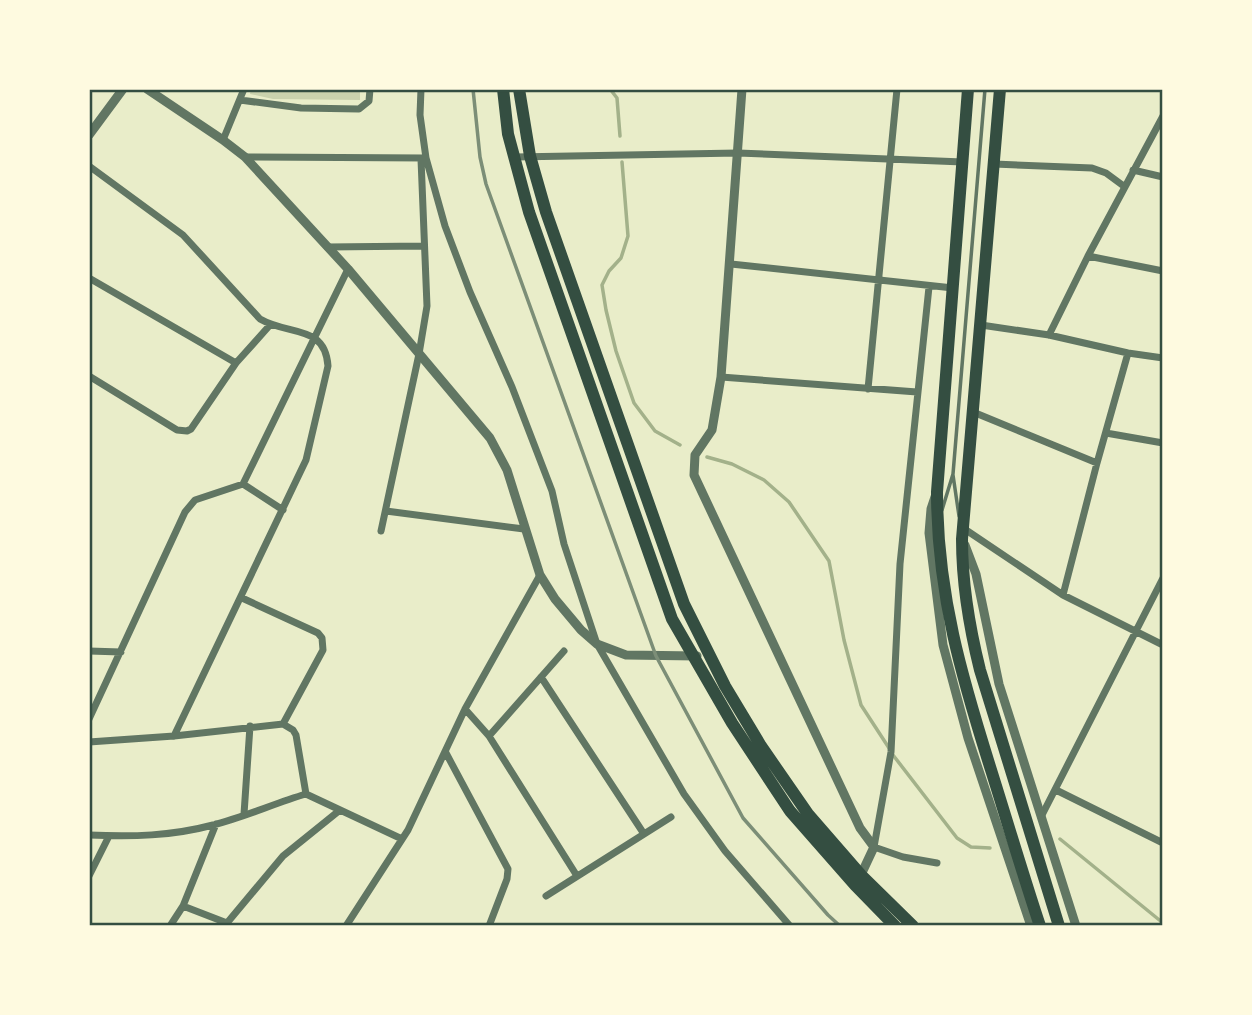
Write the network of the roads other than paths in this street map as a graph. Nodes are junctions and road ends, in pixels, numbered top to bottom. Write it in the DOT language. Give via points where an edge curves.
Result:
graph roads {
  1 [pos="123,89"];
  2 [pos="146,89"];
  3 [pos="244,89"];
  4 [pos="370,89"];
  5 [pos="421,89"];
  6 [pos="503,89"];
  7 [pos="519,89"];
  8 [pos="741,89"];
  9 [pos="897,89"];
  10 [pos="968,89"];
  11 [pos="985,89"];
  12 [pos="1000,89"];
  13 [pos="159,93"];
  14 [pos="240,100"];
  15 [pos="1163,116"];
  16 [pos="89,135"];
  17 [pos="223,139"];
  18 [pos="738,153"];
  19 [pos="530,156"];
  20 [pos="245,157"];
  21 [pos="515,157"];
  22 [pos="423,158"];
  23 [pos="890,160"];
  24 [pos="963,162"];
  25 [pos="994,164"];
  26 [pos="89,166"];
  27 [pos="1133,170"];
  28 [pos="1163,177"];
  29 [pos="1125,187"];
  30 [pos="424,246"];
  31 [pos="327,247"];
  32 [pos="1087,256"];
  33 [pos="731,264"];
  34 [pos="348,269"];
  35 [pos="1163,271"];
  36 [pos="89,278"];
  37 [pos="877,281"];
  38 [pos="929,286"];
  39 [pos="953,288"];
  40 [pos="270,325"];
  41 [pos="981,325"];
  42 [pos="1049,335"];
  43 [pos="315,337"];
  44 [pos="1128,353"];
  45 [pos="419,354"];
  46 [pos="1163,358"];
  47 [pos="236,363"];
  48 [pos="89,376"];
  49 [pos="721,377"];
  50 [pos="868,388"];
  51 [pos="917,392"];
  52 [pos="973,412"];
  53 [pos="1106,433"];
  54 [pos="1163,443"];
  55 [pos="1097,463"];
  56 [pos="953,474"];
  57 [pos="243,484"];
  58 [pos="937,492"];
  59 [pos="283,510"];
  60 [pos="386,511"];
  61 [pos="524,529"];
  62 [pos="937,529"];
  63 [pos="381,531"];
  64 [pos="962,533"];
  65 [pos="540,575"];
  66 [pos="1163,578"];
  67 [pos="1063,596"];
  68 [pos="242,598"];
  69 [pos="1136,632"];
  70 [pos="597,644"];
  71 [pos="1163,645"];
  72 [pos="89,651"];
  73 [pos="564,651"];
  74 [pos="121,652"];
  75 [pos="708,653"];
  76 [pos="694,656"];
  77 [pos="541,677"];
  78 [pos="465,709"];
  79 [pos="89,719"];
  80 [pos="283,724"];
  81 [pos="250,726"];
  82 [pos="174,736"];
  83 [pos="489,736"];
  84 [pos="89,742"];
  85 [pos="446,753"];
  86 [pos="1056,790"];
  87 [pos="306,794"];
  88 [pos="340,810"];
  89 [pos="244,814"];
  90 [pos="671,817"];
  91 [pos="1041,817"];
  92 [pos="216,824"];
  93 [pos="644,834"];
  94 [pos="89,835"];
  95 [pos="109,836"];
  96 [pos="402,839"];
  97 [pos="1162,842"];
  98 [pos="874,847"];
  99 [pos="937,863"];
  100 [pos="89,876"];
  101 [pos="577,876"];
  102 [pos="858,880"];
  103 [pos="545,896"];
  104 [pos="183,906"];
  105 [pos="170,926"];
  106 [pos="346,926"];
  107 [pos="489,926"];
  108 [pos="790,926"];
  109 [pos="895,926"];
  110 [pos="913,926"];
  111 [pos="1031,926"];
  112 [pos="1041,926"];
  113 [pos="1059,926"];
  114 [pos="1076,926"];
  1 -- 16 [label="street"];
  2 -- 13 [label="street"];
  3 -- 14 [label="street"];
  4 -- 14 [label="street" via="369,101 359,109"];
  5 -- 22 [label="street"];
  6 -- 21 [label="main road"];
  7 -- 19 [label="main road"];
  8 -- 18 [label="street"];
  9 -- 23 [label="street"];
  10 -- 24 [label="main road"];
  11 -- 56 [label="lane"];
  12 -- 25 [label="main road"];
  13 -- 17 [label="street"];
  14 -- 17 [label="street"];
  15 -- 27 [label="street"];
  17 -- 20 [label="street"];
  18 -- 19 [label="street"];
  18 -- 23 [label="street"];
  18 -- 33 [label="street"];
  19 -- 21 [label="street"];
  19 -- 75 [label="main road" via="670,567"];
  20 -- 22 [label="street"];
  20 -- 31 [label="street"];
  21 -- 76 [label="main road" via="529,212 672,619"];
  22 -- 30 [label="street"];
  22 -- 70 [label="street" via="470,292 552,491"];
  23 -- 24 [label="street"];
  23 -- 37 [label="street"];
  24 -- 39 [label="main road"];
  25 -- 29 [label="street" via="1092,168"];
  25 -- 41 [label="main road"];
  26 -- 40 [label="street" via="183,235 252,313"];
  27 -- 28 [label="street"];
  27 -- 29 [label="street"];
  29 -- 32 [label="street"];
  30 -- 31 [label="street"];
  30 -- 45 [label="street" via="428,293"];
  31 -- 34 [label="street"];
  32 -- 35 [label="street"];
  32 -- 42 [label="street"];
  33 -- 37 [label="street"];
  33 -- 49 [label="street"];
  34 -- 43 [label="street"];
  34 -- 45 [label="street"];
  36 -- 47 [label="street"];
  37 -- 38 [label="street"];
  37 -- 50 [label="street"];
  38 -- 39 [label="street"];
  38 -- 51 [label="street"];
  39 -- 58 [label="main road"];
  40 -- 43 [label="street"];
  40 -- 47 [label="street"];
  41 -- 42 [label="street"];
  41 -- 52 [label="main road"];
  42 -- 44 [label="street"];
  43 -- 57 [label="street"];
  43 -- 59 [label="street" via="324,345 328,366 306,460"];
  44 -- 46 [label="street"];
  44 -- 53 [label="street"];
  45 -- 60 [label="street"];
  45 -- 61 [label="street" via="498,451"];
  47 -- 48 [label="street" via="187,431 177,430"];
  49 -- 50 [label="street"];
  49 -- 98 [label="street" via="712,430 693,459 695,481 860,828"];
  50 -- 51 [label="street"];
  51 -- 98 [label="street" via="900,564 891,752"];
  52 -- 55 [label="street"];
  52 -- 64 [label="main road"];
  53 -- 54 [label="street"];
  53 -- 55 [label="street"];
  55 -- 67 [label="street"];
  56 -- 62 [label="lane"];
  56 -- 64 [label="lane"];
  57 -- 59 [label="street"];
  57 -- 74 [label="street" via="189,505"];
  58 -- 62 [label="main road"];
  58 -- 111 [label="street" via="929,533 943,645 968,738"];
  59 -- 68 [label="street"];
  60 -- 61 [label="street"];
  60 -- 63 [label="street"];
  61 -- 65 [label="street"];
  62 -- 112 [label="main road" via="946,611 963,682"];
  64 -- 67 [label="street"];
  64 -- 91 [label="street" via="976,574 999,684"];
  64 -- 113 [label="main road" via="970,630"];
  65 -- 70 [label="street" via="555,599"];
  65 -- 78 [label="street"];
  66 -- 69 [label="street"];
  67 -- 69 [label="street"];
  68 -- 80 [label="street" via="322,638 323,650"];
  68 -- 82 [label="street"];
  69 -- 71 [label="street"];
  69 -- 86 [label="street"];
  70 -- 76 [label="street" via="634,656"];
  70 -- 108 [label="street" via="684,794 725,851"];
  72 -- 74 [label="street"];
  73 -- 77 [label="street"];
  74 -- 79 [label="street"];
  75 -- 76 [label="street"];
  75 -- 102 [label="main road" via="769,757"];
  76 -- 102 [label="main road" via="790,811"];
  77 -- 83 [label="street"];
  77 -- 93 [label="street"];
  78 -- 83 [label="street"];
  78 -- 85 [label="street"];
  80 -- 81 [label="street"];
  80 -- 87 [label="street" via="296,735"];
  81 -- 82 [label="street"];
  81 -- 89 [label="street"];
  82 -- 84 [label="street"];
  83 -- 101 [label="street"];
  85 -- 96 [label="street"];
  85 -- 107 [label="street" via="508,869"];
  86 -- 91 [label="street"];
  86 -- 97 [label="street"];
  87 -- 88 [label="street"];
  87 -- 89 [label="street"];
  88 -- 96 [label="street"];
  88 -- 104 [label="street" via="284,856 227,923"];
  89 -- 92 [label="street"];
  90 -- 93 [label="street"];
  91 -- 114 [label="street"];
  92 -- 95 [label="street" via="155,836"];
  92 -- 104 [label="street"];
  93 -- 101 [label="street"];
  94 -- 95 [label="street"];
  95 -- 100 [label="street"];
  96 -- 106 [label="street"];
  98 -- 99 [label="street" via="903,858"];
  98 -- 102 [label="street"];
  101 -- 103 [label="street"];
  102 -- 109 [label="main road"];
  102 -- 110 [label="main road"];
  104 -- 105 [label="street"];
}
